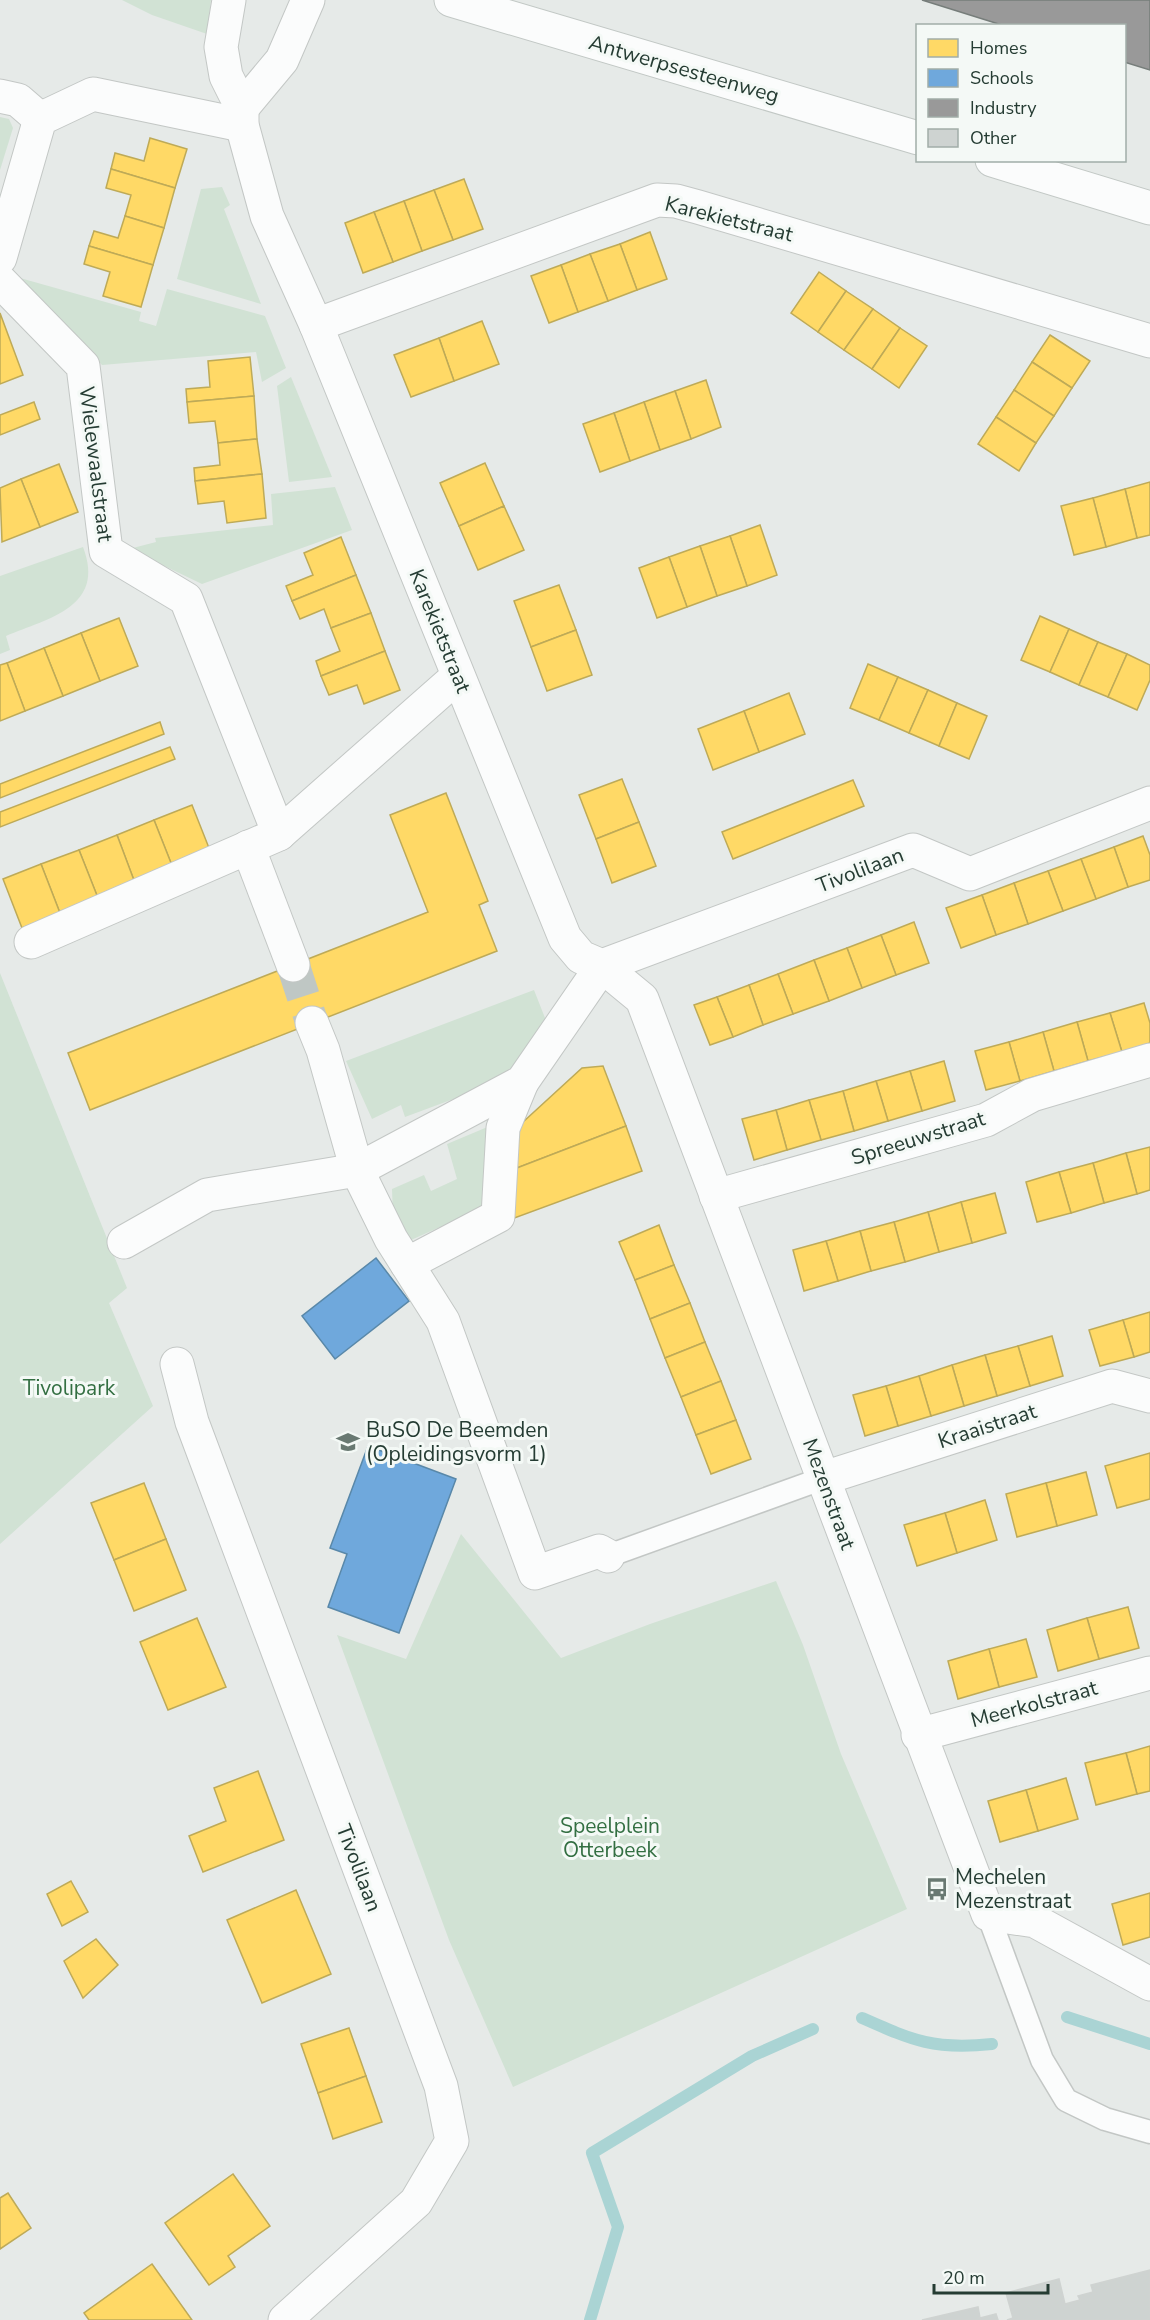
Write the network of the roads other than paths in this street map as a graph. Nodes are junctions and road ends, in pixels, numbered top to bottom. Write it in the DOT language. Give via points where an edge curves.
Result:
graph roads {
  1 [pos="229,0"];
  2 [pos="308,0"];
  3 [pos="451,0"];
  4 [pos="0,96"];
  5 [pos="242,116"];
  6 [pos="40,119"];
  7 [pos="916,137"];
  8 [pos="999,162"];
  9 [pos="1150,208"];
  10 [pos="0,258"];
  11 [pos="0,281"];
  12 [pos="316,325"];
  13 [pos="1150,341"];
  14 [pos="458,676"];
  15 [pos="1150,803"];
  16 [pos="279,834"];
  17 [pos="249,847"];
  18 [pos="565,938"];
  19 [pos="31,942"];
  20 [pos="293,965"];
  21 [pos="602,966"];
  22 [pos="312,1023"];
  23 [pos="1150,1060"];
  24 [pos="522,1082"];
  25 [pos="357,1170"];
  26 [pos="716,1197"];
  27 [pos="124,1242"];
  28 [pos="407,1264"];
  29 [pos="177,1364"];
  30 [pos="1150,1396"];
  31 [pos="824,1478"];
  32 [pos="608,1556"];
  33 [pos="1150,1673"];
  34 [pos="918,1735"];
  35 [pos="988,1914"];
  36 [pos="1150,1984"];
  37 [pos="1150,2132"];
  38 [pos="285,2320"];
  1 -- 5 [label="street, Karekietstraat" via="221,46 226,76"];
  2 -- 5 [label="street" via="282,60"];
  3 -- 7 [label="street, Antwerpsesteenweg"];
  4 -- 6 [label="street" via="18,100"];
  5 -- 6 [label="street" via="93,94"];
  5 -- 12 [label="street, Karekietstraat" via="267,216"];
  6 -- 10 [label="street"];
  8 -- 9 [label="street"];
  11 -- 16 [label="street, Wielewaalstraat" via="83,366 106,551 186,599"];
  12 -- 13 [label="street, Karekietstraat" via="657,200 698,207"];
  12 -- 14 [label="street, Karekietstraat"];
  14 -- 16 [label="street"];
  14 -- 18 [label="street, Karekietstraat"];
  15 -- 21 [label="street, Tivolilaan" via="970,874 913,850"];
  16 -- 17 [label="street"];
  17 -- 19 [label="street"];
  17 -- 20 [label="street"];
  18 -- 21 [label="street, Mezenstraat" via="581,957"];
  21 -- 24 [label="street"];
  21 -- 26 [label="street, Mezenstraat" via="642,999"];
  22 -- 25 [label="street"];
  23 -- 26 [label="street, Spreeuwstraat" via="1032,1095 986,1120"];
  24 -- 25 [label="street"];
  24 -- 28 [label="street" via="503,1128 498,1216"];
  25 -- 27 [label="street" via="207,1195"];
  25 -- 28 [label="street"];
  26 -- 31 [label="street, Mezenstraat"];
  28 -- 32 [label="street" via="443,1321 535,1573 598,1551"];
  29 -- 38 [label="street, Tivolilaan" via="192,1422 441,2086 452,2141 416,2202"];
  30 -- 31 [label="street, Kraaistraat" via="1113,1386"];
  31 -- 32 [label="lane"];
  31 -- 34 [label="street, Mezenstraat"];
  33 -- 34 [label="street, Meerkolstraat"];
  34 -- 35 [label="street, Mezenstraat"];
  35 -- 36 [label="street" via="1035,1921"];
  35 -- 37 [label="lane" via="1041,2060 1066,2100 1105,2119"];
}
